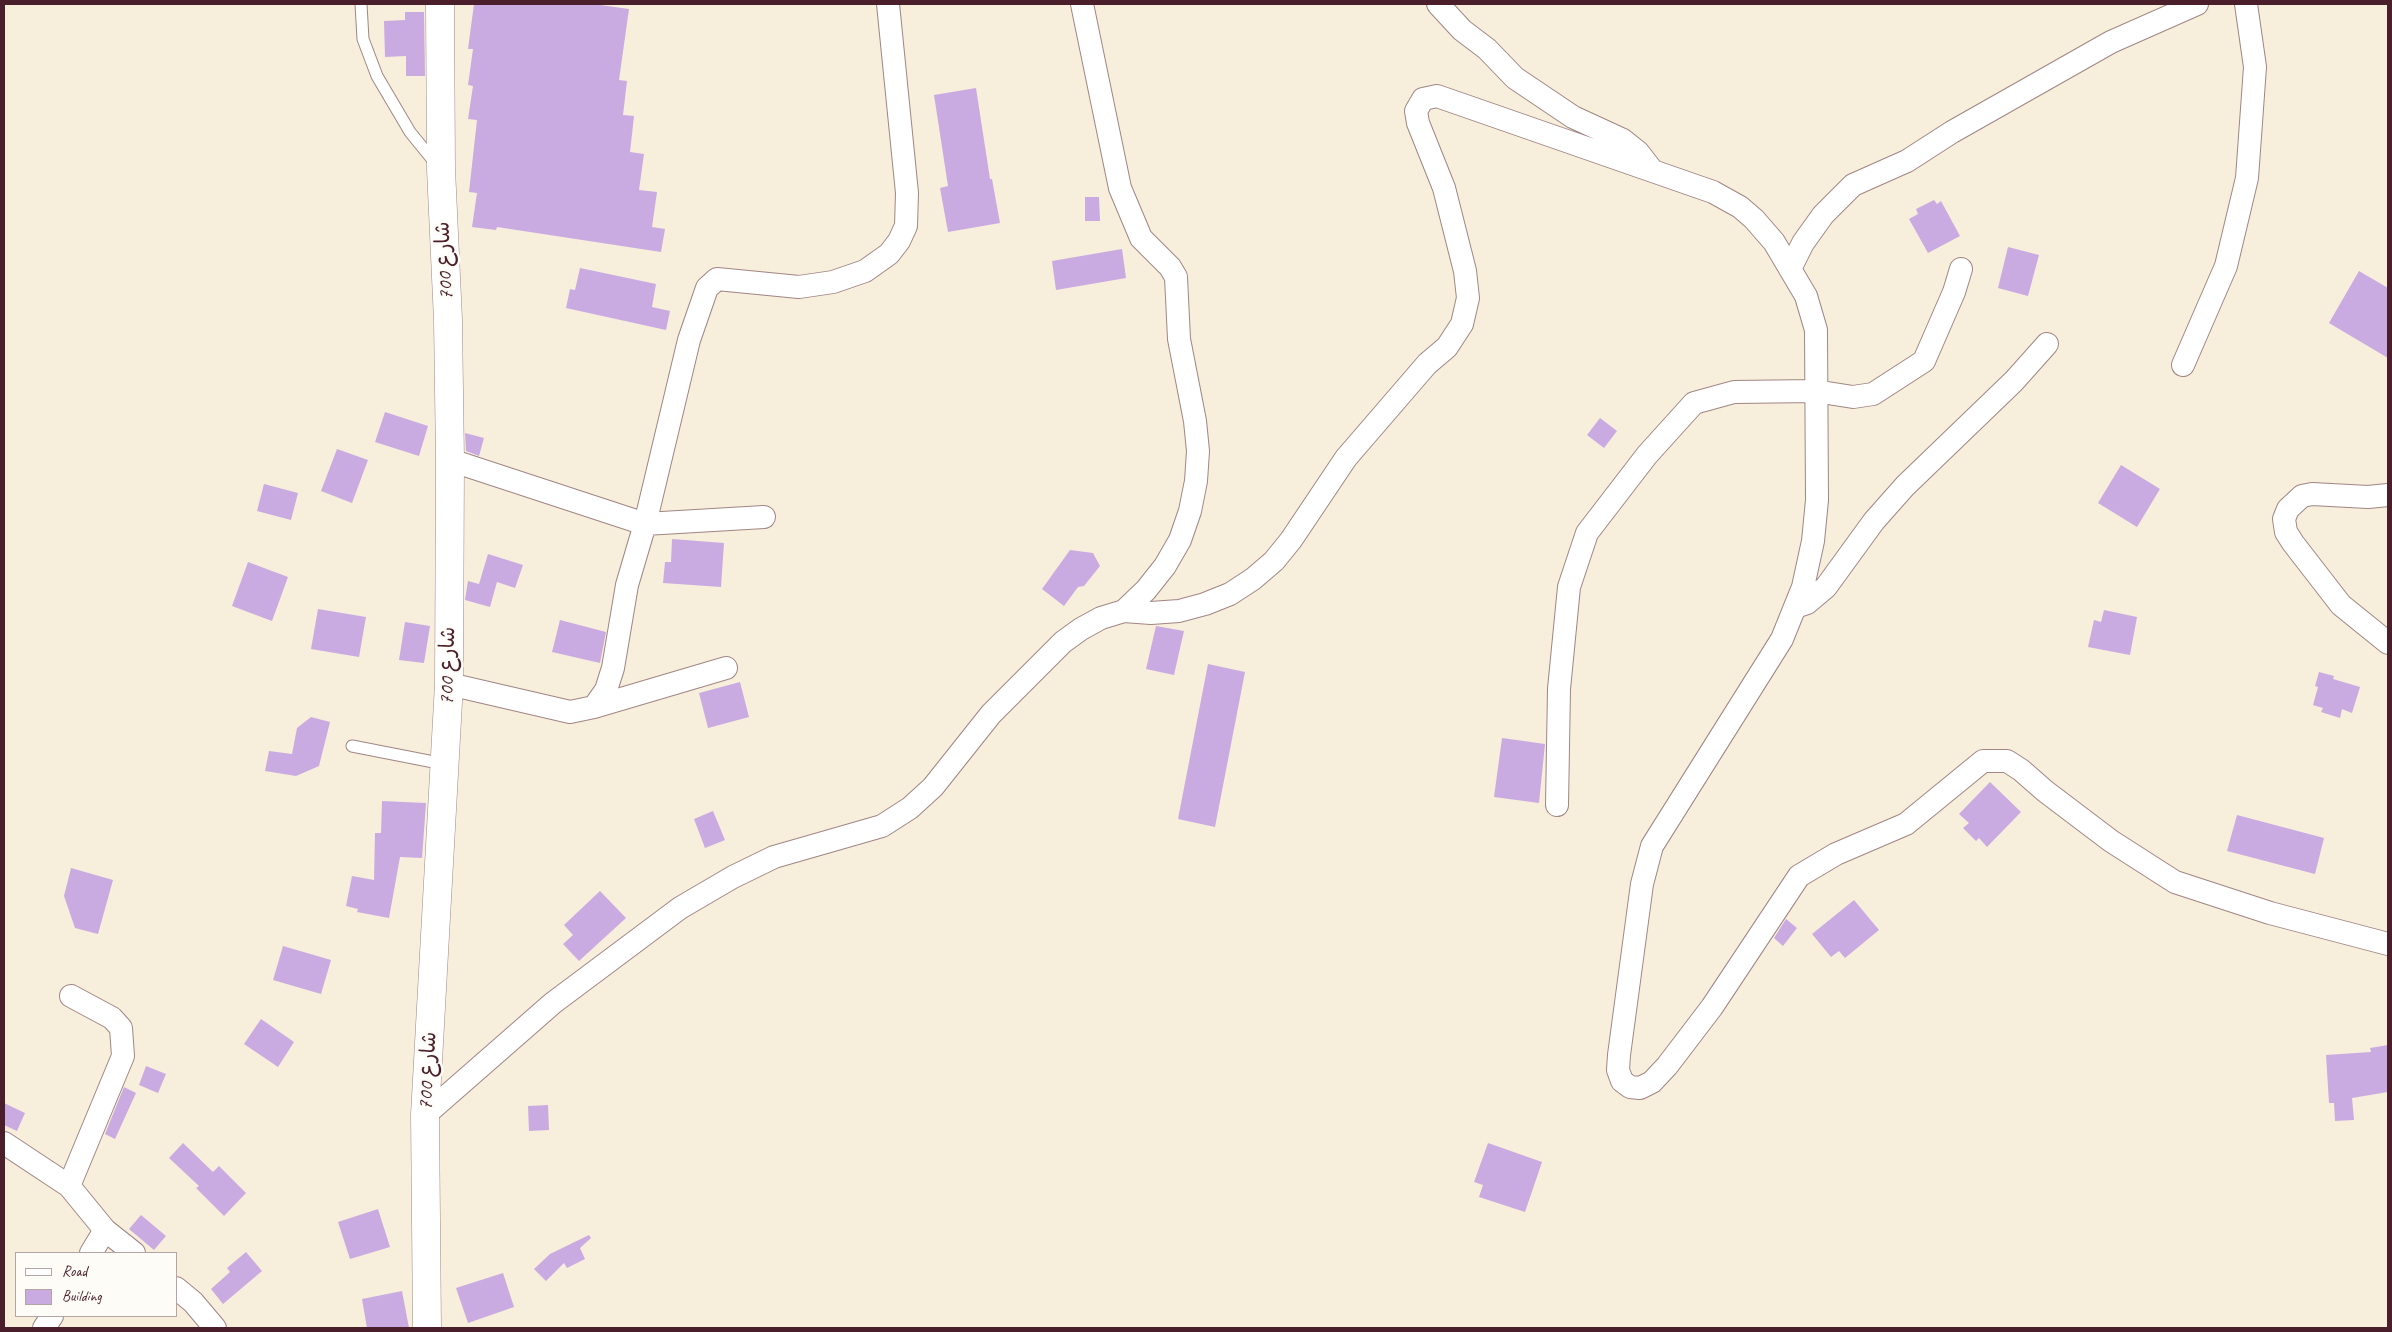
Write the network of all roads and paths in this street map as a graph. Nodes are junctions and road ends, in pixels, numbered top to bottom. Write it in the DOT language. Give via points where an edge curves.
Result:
graph roads {
  1 [pos="361,4"];
  2 [pos="440,4"];
  3 [pos="888,4"];
  4 [pos="1082,4"];
  5 [pos="1438,4"];
  6 [pos="2197,4"];
  7 [pos="2246,4"];
  8 [pos="441,169"];
  9 [pos="1652,171"];
  10 [pos="1790,269"];
  11 [pos="1961,269"];
  12 [pos="2047,344"];
  13 [pos="2183,365"];
  14 [pos="1815,391"];
  15 [pos="450,460"];
  16 [pos="2388,495"];
  17 [pos="764,517"];
  18 [pos="645,524"];
  19 [pos="1795,607"];
  20 [pos="1124,611"];
  21 [pos="2388,643"];
  22 [pos="726,668"];
  23 [pos="449,684"];
  24 [pos="594,707"];
  25 [pos="352,746"];
  26 [pos="444,764"];
  27 [pos="1557,805"];
  28 [pos="2388,944"];
  29 [pos="71,996"];
  30 [pos="425,1115"];
  31 [pos="4,1143"];
  32 [pos="69,1186"];
  33 [pos="105,1230"];
  34 [pos="92,1252"];
  35 [pos="133,1252"];
  36 [pos="178,1290"];
  37 [pos="51,1317"];
  38 [pos="44,1328"];
  39 [pos="215,1328"];
  40 [pos="427,1328"];
  1 -- 8 [label="lane" via="363,39 377,76 410,132"];
  2 -- 8 [label="main road, شارع 700"];
  3 -- 18 [label="street" via="905,158 906,226 889,254 865,271 833,282 799,287 717,279 712,282 701,300 689,340"];
  4 -- 20 [label="street" via="1120,188 1141,238 1176,277 1179,339 1198,451 1196,482 1180,540 1146,590"];
  5 -- 9 [label="street" via="1515,78 1573,117 1623,140 1638,152"];
  6 -- 10 [label="street" via="2111,42 1907,161 1853,185 1823,215"];
  7 -- 13 [label="street" via="2255,68 2247,178 2226,266"];
  8 -- 15 [label="main road, شارع 700"];
  9 -- 10 [label="street" via="1713,192 1740,207 1774,242"];
  9 -- 20 [label="street" via="1449,99 1437,96 1423,98 1416,111 1418,124 1444,188 1465,271 1468,298 1462,324 1448,347 1427,364 1346,458 1274,561 1253,579 1222,597 1179,611"];
  10 -- 14 [label="street" via="1806,296 1816,330"];
  11 -- 14 [label="street" via="1924,361 1873,394 1853,397"];
  12 -- 19 [label="street" via="2014,381 1905,486 1874,521 1826,587 1807,603"];
  14 -- 19 [label="street" via="1817,500 1813,541"];
  14 -- 27 [label="street" via="1734,392 1694,403 1647,455 1587,533 1568,596 1559,689"];
  15 -- 18 [label="street"];
  15 -- 23 [label="main road, شارع 700"];
  16 -- 21 [label="street" via="2302,496 2293,502 2284,519 2286,532 2293,543 2341,604"];
  17 -- 18 [label="street"];
  18 -- 24 [label="street" via="627,585 613,668 606,690"];
  19 -- 28 [label="street" via="1782,640 1652,846 1642,884 1618,1056 1622,1081 1630,1087 1640,1088 1652,1082 1667,1066 1712,1007 1799,876 1836,854 1906,824 1983,760 2006,761 2021,770 2111,841 2175,882 2270,913"];
  20 -- 30 [label="street" via="1101,618 1063,642 991,714 933,787 910,808 882,826 774,857 680,908 553,1003"];
  22 -- 24 [label="street"];
  23 -- 24 [label="street" via="570,712"];
  23 -- 26 [label="main road, شارع 700"];
  25 -- 26 [label="lane"];
  26 -- 30 [label="main road, شارع 700"];
  29 -- 32 [label="street" via="112,1018 121,1028 123,1056"];
  30 -- 40 [label="main road, شارع 700"];
  31 -- 32 [label="street"];
  32 -- 33 [label="street"];
  33 -- 34 [label="street"];
  33 -- 35 [label="street"];
  36 -- 39 [label="street"];
  37 -- 38 [label="street"];
}
